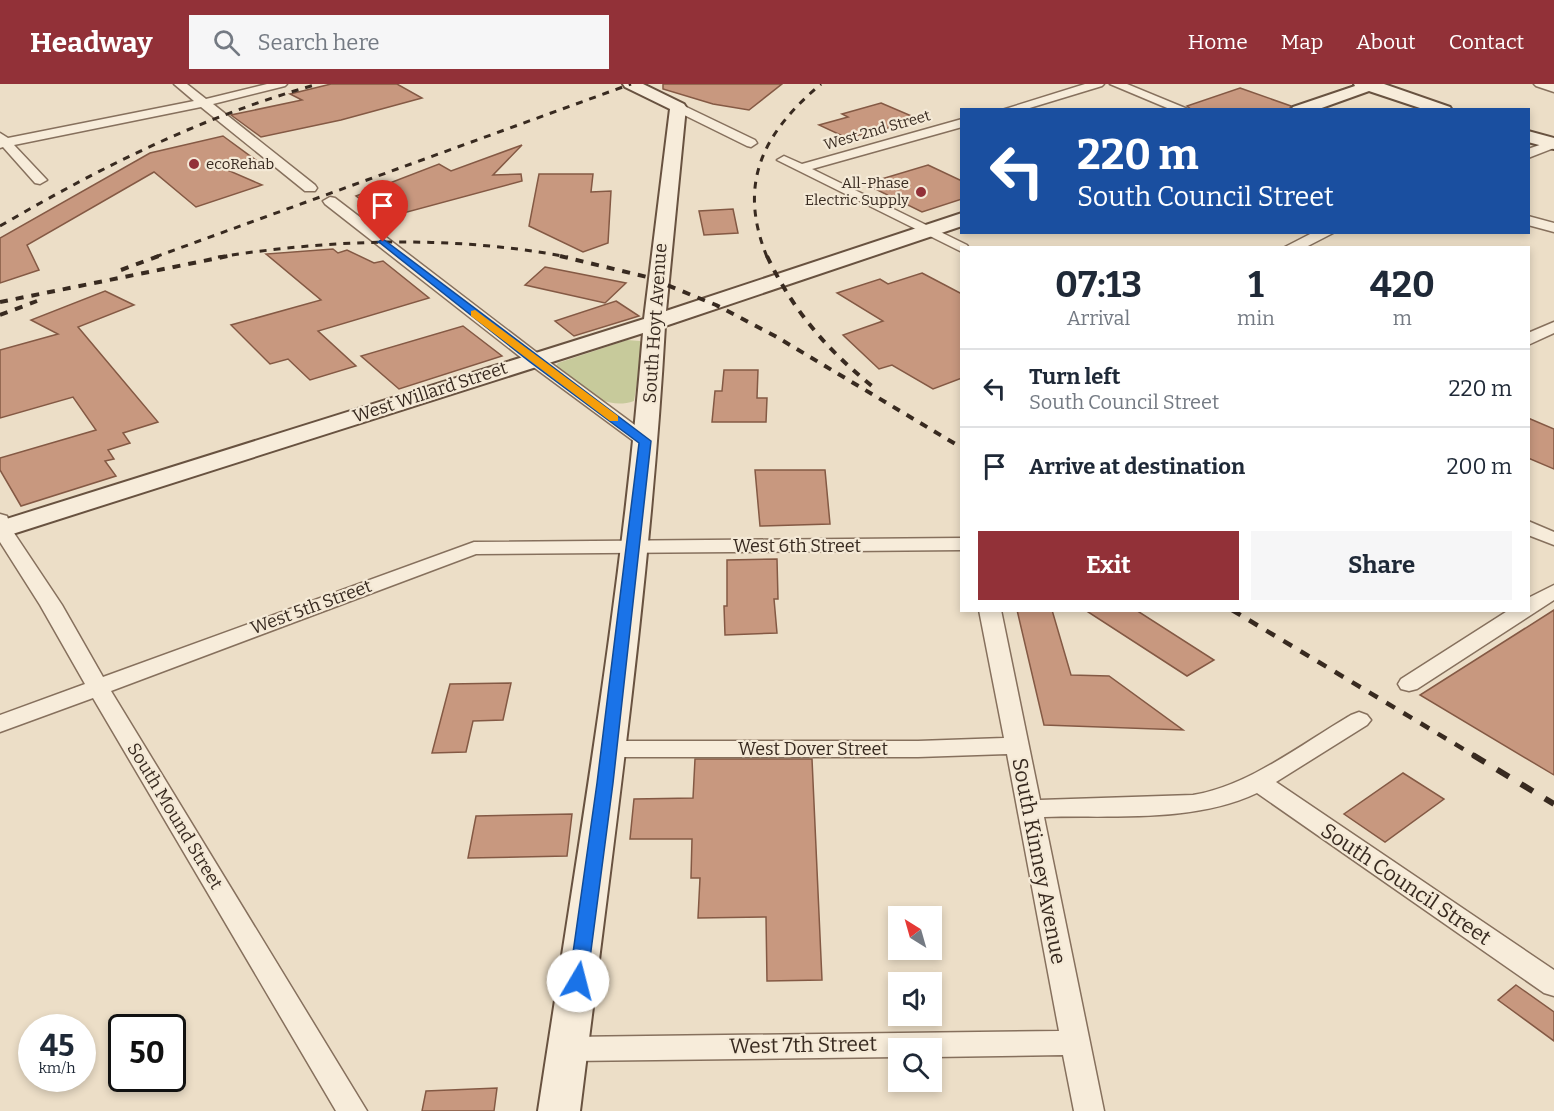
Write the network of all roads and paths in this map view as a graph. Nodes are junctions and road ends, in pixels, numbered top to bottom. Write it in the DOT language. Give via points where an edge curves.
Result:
graph roads {
  1 [pos="180,84"];
  2 [pos="281,84"];
  3 [pos="632,84"];
  4 [pos="1098,84"];
  5 [pos="1116,84"];
  6 [pos="1540,84"];
  7 [pos="1369,85"];
  8 [pos="1554,88"];
  9 [pos="203,103"];
  10 [pos="678,107"];
  11 [pos="1015,108"];
  12 [pos="1179,108"];
  13 [pos="1305,108"];
  14 [pos="1438,108"];
  15 [pos="960,124"];
  16 [pos="1530,137"];
  17 [pos="2,141"];
  18 [pos="751,143"];
  19 [pos="1554,144"];
  20 [pos="1530,153"];
  21 [pos="784,160"];
  22 [pos="801,168"];
  23 [pos="40,180"];
  24 [pos="310,188"];
  25 [pos="330,201"];
  26 [pos="960,220"];
  27 [pos="1530,221"];
  28 [pos="1554,228"];
  29 [pos="927,231"];
  30 [pos="1293,234"];
  31 [pos="1323,234"];
  32 [pos="1308,240"];
  33 [pos="1294,246"];
  34 [pos="1322,246"];
  35 [pos="960,248"];
  36 [pos="655,322"];
  37 [pos="534,359"];
  38 [pos="645,441"];
  39 [pos="1,527"];
  40 [pos="1530,528"];
  41 [pos="1554,539"];
  42 [pos="960,544"];
  43 [pos="632,546"];
  44 [pos="1554,591"];
  45 [pos="1530,606"];
  46 [pos="990,612"];
  47 [pos="1521,612"];
  48 [pos="1409,684"];
  49 [pos="98,686"];
  50 [pos="1359,720"];
  51 [pos="0,724"];
  52 [pos="1017,746"];
  53 [pos="609,749"];
  54 [pos="1258,782"];
  55 [pos="1030,809"];
  56 [pos="1554,985"];
  57 [pos="1074,1043"];
  58 [pos="569,1049"];
  59 [pos="351,1111"];
  60 [pos="559,1111"];
  61 [pos="1089,1111"];
  1 -- 9 [label="street"];
  2 -- 9 [label="street"];
  3 -- 10 [label="main road"];
  4 -- 11 [label="street"];
  5 -- 12 [label="street"];
  6 -- 8 [label="street"];
  7 -- 13 [label="main road"];
  7 -- 14 [label="main road"];
  9 -- 17 [label="street"];
  9 -- 24 [label="street"];
  10 -- 18 [label="street"];
  10 -- 36 [label="main road, South Hoyt Avenue"];
  15 -- 22 [label="street, West 2nd Street"];
  16 -- 19 [label="main road"];
  17 -- 23 [label="street"];
  19 -- 20 [label="street"];
  21 -- 22 [label="street"];
  22 -- 29 [label="street"];
  25 -- 37 [label="street"];
  26 -- 29 [label="main road, West Willard Street"];
  27 -- 28 [label="street"];
  29 -- 35 [label="street"];
  29 -- 36 [label="main road, West Willard Street"];
  30 -- 32 [label="street"];
  31 -- 32 [label="street"];
  32 -- 33 [label="street"];
  32 -- 34 [label="street"];
  36 -- 37 [label="main road, West Willard Street"];
  36 -- 38 [label="main road, South Hoyt Avenue"];
  37 -- 38 [label="street"];
  37 -- 39 [label="main road, West Willard Street"];
  38 -- 43 [label="main road, South Hoyt Avenue"];
  39 -- 49 [label="street, South Mound Street"];
  40 -- 41 [label="street"];
  42 -- 43 [label="street, West 6th Street"];
  43 -- 49 [label="street, West 5th Street" via="462,551"];
  43 -- 53 [label="main road, South Hoyt Avenue"];
  44 -- 45 [label="street"];
  46 -- 52 [label="street, South Kinney Avenue"];
  47 -- 48 [label="street"];
  49 -- 51 [label="street, West 5th Street"];
  49 -- 59 [label="street, South Mound Street"];
  50 -- 54 [label="street"];
  52 -- 53 [label="street, West Dover Street"];
  52 -- 55 [label="street, South Kinney Avenue"];
  53 -- 58 [label="main road, South Hoyt Avenue"];
  54 -- 55 [label="street" via="1210,802"];
  54 -- 56 [label="street, South Council Street"];
  55 -- 57 [label="street, South Kinney Avenue"];
  57 -- 58 [label="street, West 7th Street"];
  57 -- 61 [label="street, South Kinney Avenue"];
  58 -- 60 [label="main road, South Hoyt Avenue"];
}
